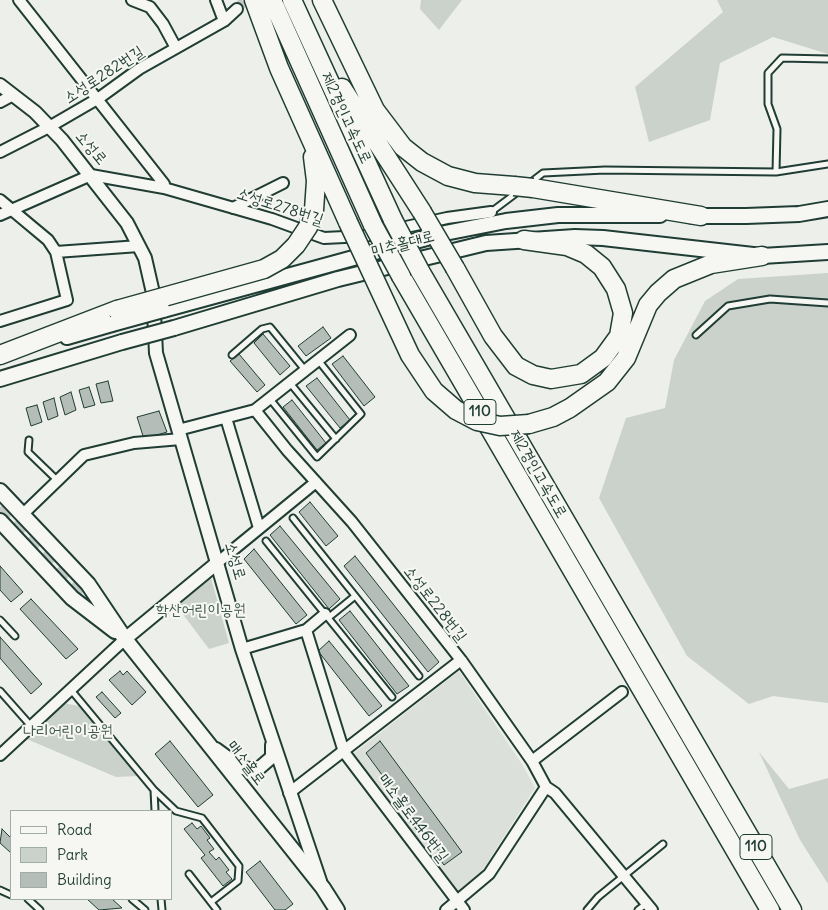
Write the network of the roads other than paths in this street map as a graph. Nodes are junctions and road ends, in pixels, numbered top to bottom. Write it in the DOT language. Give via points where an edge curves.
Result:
graph roads {
  1 [pos="19,0"];
  2 [pos="132,0"];
  3 [pos="216,0"];
  4 [pos="254,0"];
  5 [pos="272,0"];
  6 [pos="292,0"];
  7 [pos="322,0"];
  8 [pos="152,3"];
  9 [pos="237,9"];
  10 [pos="224,21"];
  11 [pos="309,37"];
  12 [pos="176,48"];
  13 [pos="828,59"];
  14 [pos="0,85"];
  15 [pos="13,95"];
  16 [pos="96,99"];
  17 [pos="0,102"];
  18 [pos="302,118"];
  19 [pos="49,127"];
  20 [pos="0,152"];
  21 [pos="828,164"];
  22 [pos="776,172"];
  23 [pos="91,175"];
  24 [pos="282,184"];
  25 [pos="164,188"];
  26 [pos="0,200"];
  27 [pos="233,208"];
  28 [pos="828,209"];
  29 [pos="13,210"];
  30 [pos="491,212"];
  31 [pos="0,215"];
  32 [pos="701,216"];
  33 [pos="524,240"];
  34 [pos="139,246"];
  35 [pos="56,252"];
  36 [pos="828,252"];
  37 [pos="762,256"];
  38 [pos="828,303"];
  39 [pos="115,317"];
  40 [pos="0,321"];
  41 [pos="350,335"];
  42 [pos="696,335"];
  43 [pos="232,355"];
  44 [pos="0,356"];
  45 [pos="318,360"];
  46 [pos="305,370"];
  47 [pos="0,380"];
  48 [pos="290,382"];
  49 [pos="270,398"];
  50 [pos="255,410"];
  51 [pos="226,418"];
  52 [pos="180,435"];
  53 [pos="336,439"];
  54 [pos="29,440"];
  55 [pos="58,481"];
  56 [pos="316,482"];
  57 [pos="0,491"];
  58 [pos="22,514"];
  59 [pos="293,518"];
  60 [pos="0,521"];
  61 [pos="259,528"];
  62 [pos="266,542"];
  63 [pos="217,563"];
  64 [pos="355,596"];
  65 [pos="327,616"];
  66 [pos="0,620"];
  67 [pos="306,630"];
  68 [pos="15,636"];
  69 [pos="125,639"];
  70 [pos="242,649"];
  71 [pos="461,660"];
  72 [pos="419,676"];
  73 [pos="71,690"];
  74 [pos="0,691"];
  75 [pos="622,692"];
  76 [pos="392,697"];
  77 [pos="31,726"];
  78 [pos="205,740"];
  79 [pos="272,740"];
  80 [pos="344,752"];
  81 [pos="0,755"];
  82 [pos="532,762"];
  83 [pos="546,787"];
  84 [pos="154,790"];
  85 [pos="289,793"];
  86 [pos="155,810"];
  87 [pos="663,844"];
  88 [pos="189,874"];
  89 [pos="624,876"];
  90 [pos="322,888"];
  91 [pos="29,900"];
  92 [pos="133,900"];
  93 [pos="458,901"];
  94 [pos="211,902"];
  95 [pos="646,908"];
  96 [pos="40,910"];
  97 [pos="145,910"];
  98 [pos="217,910"];
  99 [pos="327,910"];
  100 [pos="337,910"];
  101 [pos="446,910"];
  102 [pos="464,910"];
  103 [pos="587,910"];
  104 [pos="770,910"];
  105 [pos="792,910"];
  1 -- 16 [label="street"];
  2 -- 8 [label="street"];
  3 -- 10 [label="street"];
  4 -- 18 [label="highway"];
  5 -- 104 [label="highway, 제2경인고속도로 / 110, bridge" via="373,225"];
  6 -- 11 [label="highway, 제2경인고속도로 / 110"];
  7 -- 32 [label="highway, bridge" via="375,110 403,147 422,162 448,176 475,183 534,188"];
  8 -- 12 [label="street"];
  9 -- 10 [label="street, 소성로282번길"];
  10 -- 12 [label="street, 소성로282번길"];
  11 -- 33 [label="highway, bridge" via="422,212 497,342 516,366 533,375 551,379 581,374 603,358 619,336 623,313 616,289 602,267 586,254 567,246"];
  11 -- 105 [label="highway, 제2경인고속도로 / 110, bridge" via="393,220 420,271"];
  12 -- 16 [label="street, 소성로282번길"];
  13 -- 22 [label="lane" via="782,58 768,73 768,104 777,129"];
  14 -- 15 [label="street, 소성로"];
  15 -- 17 [label="street"];
  15 -- 19 [label="street, 소성로"];
  16 -- 19 [label="street, 소성로282번길"];
  16 -- 25 [label="street"];
  18 -- 37 [label="highway, bridge" via="422,376 456,410 477,421 500,426 529,424 566,411 607,382 626,358 648,305 674,279 711,264"];
  18 -- 39 [label="highway, bridge" via="314,167 316,196 308,227 296,245 282,259 264,269"];
  19 -- 20 [label="street, 소성로282번길"];
  19 -- 23 [label="street, 소성로"];
  21 -- 22 [label="lane"];
  22 -- 30 [label="lane" via="605,170 543,173"];
  23 -- 25 [label="street, 소성로278번길"];
  23 -- 29 [label="street"];
  23 -- 34 [label="street, 소성로" via="131,228"];
  24 -- 27 [label="street"];
  25 -- 27 [label="street, 소성로278번길"];
  26 -- 29 [label="street"];
  27 -- 30 [label="street, 소성로278번길" via="324,238 366,236"];
  28 -- 32 [label="main road, 미추홀대로" via="782,215"];
  29 -- 31 [label="street"];
  29 -- 35 [label="street" via="48,240"];
  32 -- 39 [label="main road, 미추홀대로, bridge" via="558,215 506,221 445,233 163,310"];
  33 -- 37 [label="main road, 미추홀대로" via="603,238"];
  33 -- 47 [label="main road, 미추홀대로, bridge" via="462,247 338,280"];
  34 -- 35 [label="street"];
  34 -- 52 [label="street, 소성로" via="153,293 156,353"];
  35 -- 40 [label="street" via="67,300"];
  36 -- 37 [label="main road, 미추홀대로"];
  38 -- 42 [label="lane" via="770,299 728,306"];
  39 -- 44 [label="highway"];
  41 -- 45 [label="street"];
  43 -- 46 [label="lane" via="262,329 270,327"];
  45 -- 46 [label="street"];
  45 -- 53 [label="lane" via="361,414"];
  46 -- 48 [label="street"];
  48 -- 49 [label="street"];
  48 -- 53 [label="lane"];
  49 -- 50 [label="street"];
  49 -- 53 [label="lane" via="317,457"];
  50 -- 51 [label="street"];
  50 -- 56 [label="street, 소성로228번길"];
  51 -- 52 [label="street"];
  51 -- 61 [label="street"];
  52 -- 55 [label="street" via="84,456"];
  52 -- 63 [label="street, 소성로"];
  54 -- 55 [label="lane" via="28,452"];
  55 -- 58 [label="street"];
  56 -- 61 [label="street"];
  56 -- 71 [label="street, 소성로228번길" via="352,522"];
  57 -- 58 [label="main road"];
  58 -- 69 [label="main road" via="88,584"];
  59 -- 64 [label="lane"];
  60 -- 69 [label="main road" via="72,598"];
  61 -- 63 [label="street"];
  62 -- 65 [label="lane"];
  63 -- 69 [label="street"];
  63 -- 70 [label="street, 소성로"];
  64 -- 65 [label="lane"];
  64 -- 72 [label="lane"];
  65 -- 67 [label="street"];
  65 -- 76 [label="lane"];
  66 -- 68 [label="lane"];
  67 -- 70 [label="street"];
  67 -- 80 [label="street"];
  69 -- 73 [label="street"];
  69 -- 78 [label="main road, 매소홀로"];
  70 -- 79 [label="street, 소성로"];
  71 -- 80 [label="street, 소성로228번길"];
  71 -- 82 [label="street"];
  73 -- 77 [label="street"];
  73 -- 84 [label="lane"];
  74 -- 77 [label="lane"];
  75 -- 82 [label="street"];
  77 -- 81 [label="street"];
  78 -- 79 [label="street" via="242,768 257,770 272,758"];
  78 -- 90 [label="main road, 매소홀로"];
  79 -- 85 [label="street, 소성로"];
  80 -- 85 [label="street, 소성로228번길"];
  80 -- 93 [label="street, 매소홀로446번길"];
  82 -- 83 [label="street"];
  83 -- 89 [label="street" via="555,793"];
  83 -- 93 [label="street" via="489,874"];
  84 -- 86 [label="lane"];
  84 -- 94 [label="lane" via="176,811 202,818 239,866 238,880"];
  85 -- 90 [label="street, 소성로"];
  87 -- 89 [label="lane"];
  88 -- 94 [label="lane"];
  89 -- 95 [label="street"];
  89 -- 103 [label="lane"];
  90 -- 99 [label="main road, 소성로"];
  90 -- 100 [label="main road, 매소홀로"];
  91 -- 96 [label="lane"];
  92 -- 97 [label="lane"];
  93 -- 101 [label="street"];
  93 -- 102 [label="street, 매소홀로446번길"];
  94 -- 98 [label="lane"];
}
